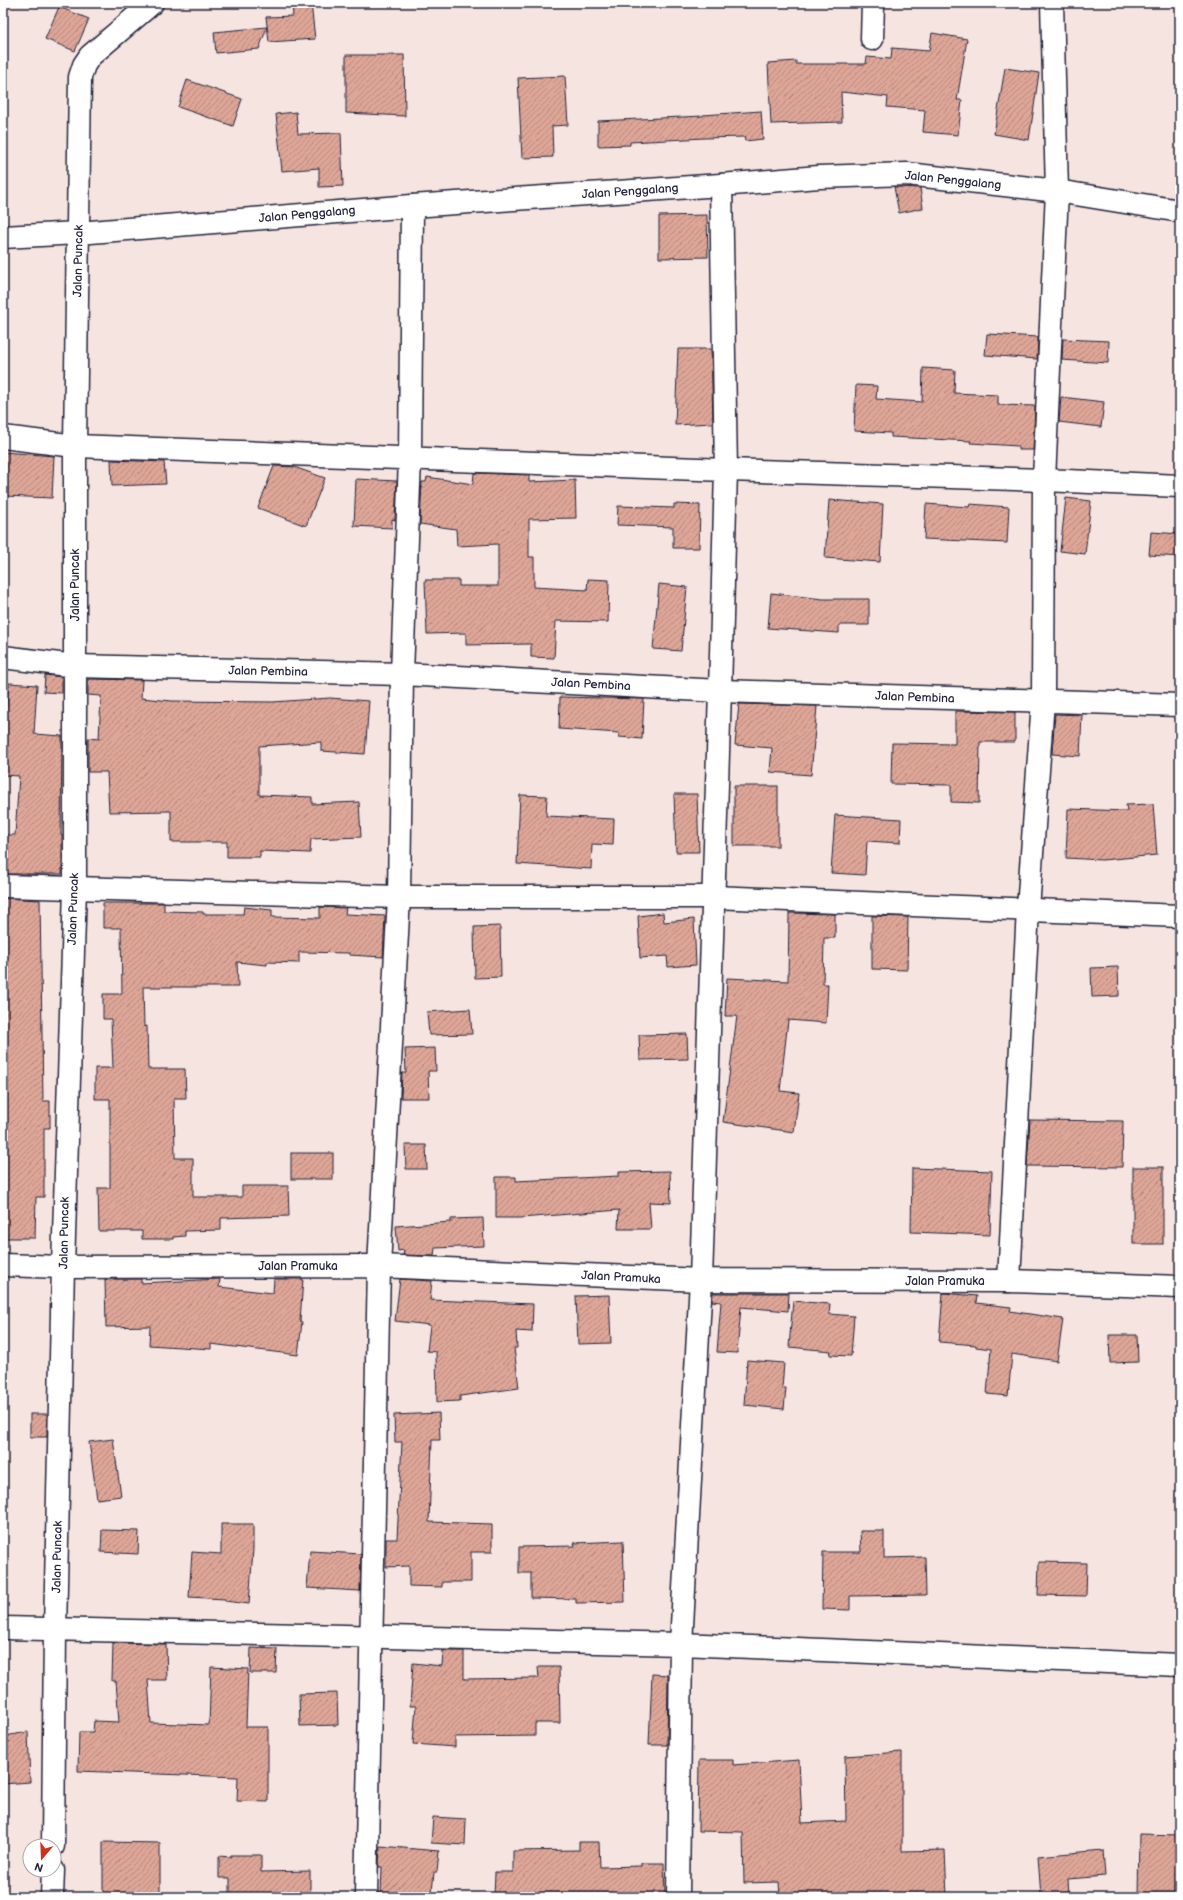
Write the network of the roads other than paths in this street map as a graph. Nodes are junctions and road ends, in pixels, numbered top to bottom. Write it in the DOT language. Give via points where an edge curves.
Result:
graph roads {
  1 [pos="152,3"];
  2 [pos="873,3"];
  3 [pos="1052,3"];
  4 [pos="872,39"];
  5 [pos="721,185"];
  6 [pos="1057,191"];
  7 [pos="412,206"];
  8 [pos="1180,211"];
  9 [pos="78,233"];
  10 [pos="3,237"];
  11 [pos="3,437"];
  12 [pos="75,446"];
  13 [pos="410,458"];
  14 [pos="726,470"];
  15 [pos="1044,480"];
  16 [pos="1180,486"];
  17 [pos="3,657"];
  18 [pos="75,666"];
  19 [pos="402,674"];
  20 [pos="720,691"];
  21 [pos="1043,701"];
  22 [pos="1180,705"];
  23 [pos="3,886"];
  24 [pos="75,888"];
  25 [pos="399,897"];
  26 [pos="714,897"];
  27 [pos="1028,908"];
  28 [pos="1180,916"];
  29 [pos="3,1265"];
  30 [pos="379,1266"];
  31 [pos="63,1267"];
  32 [pos="701,1280"];
  33 [pos="1009,1281"];
  34 [pos="1180,1287"];
  35 [pos="3,1628"];
  36 [pos="55,1631"];
  37 [pos="373,1637"];
  38 [pos="682,1644"];
  39 [pos="1180,1665"];
  40 [pos="53,1838"];
  41 [pos="52,1878"];
  42 [pos="52,1897"];
  43 [pos="366,1897"];
  44 [pos="678,1897"];
  1 -- 9 [label="street, Jalan Puncak" via="90,56 80,77"];
  2 -- 4 [label="street"];
  3 -- 6 [label="street"];
  5 -- 6 [label="street, Jalan Penggalang" via="819,177 908,174"];
  5 -- 7 [label="street, Jalan Penggalang"];
  5 -- 14 [label="street"];
  6 -- 8 [label="street, Jalan Penggalang"];
  6 -- 15 [label="street"];
  7 -- 9 [label="street, Jalan Penggalang"];
  7 -- 13 [label="street"];
  9 -- 10 [label="street, Jalan Penggalang"];
  9 -- 12 [label="street, Jalan Puncak"];
  11 -- 12 [label="street"];
  12 -- 13 [label="street"];
  12 -- 18 [label="street, Jalan Puncak"];
  13 -- 14 [label="street"];
  13 -- 19 [label="street"];
  14 -- 15 [label="street"];
  14 -- 20 [label="street"];
  15 -- 16 [label="street"];
  15 -- 21 [label="street"];
  17 -- 18 [label="street, Jalan Pembina"];
  18 -- 19 [label="street, Jalan Pembina"];
  18 -- 24 [label="street, Jalan Puncak"];
  19 -- 20 [label="street, Jalan Pembina"];
  19 -- 25 [label="street"];
  20 -- 21 [label="street, Jalan Pembina"];
  20 -- 26 [label="street"];
  21 -- 22 [label="street, Jalan Pembina"];
  21 -- 27 [label="street"];
  23 -- 24 [label="street"];
  24 -- 25 [label="street"];
  24 -- 31 [label="street, Jalan Puncak"];
  25 -- 26 [label="street"];
  25 -- 30 [label="street"];
  26 -- 27 [label="street"];
  26 -- 32 [label="street"];
  27 -- 28 [label="street"];
  27 -- 33 [label="street"];
  29 -- 31 [label="street, Jalan Pramuka"];
  30 -- 31 [label="street, Jalan Pramuka"];
  30 -- 32 [label="street, Jalan Pramuka"];
  30 -- 37 [label="street"];
  31 -- 36 [label="street, Jalan Puncak"];
  32 -- 33 [label="street, Jalan Pramuka"];
  32 -- 38 [label="street"];
  33 -- 34 [label="street, Jalan Pramuka"];
  35 -- 36 [label="street"];
  36 -- 37 [label="street"];
  36 -- 40 [label="street, Jalan Puncak"];
  37 -- 38 [label="street"];
  37 -- 43 [label="street"];
  38 -- 39 [label="street"];
  38 -- 44 [label="street"];
  41 -- 42 [label="street"];
}
